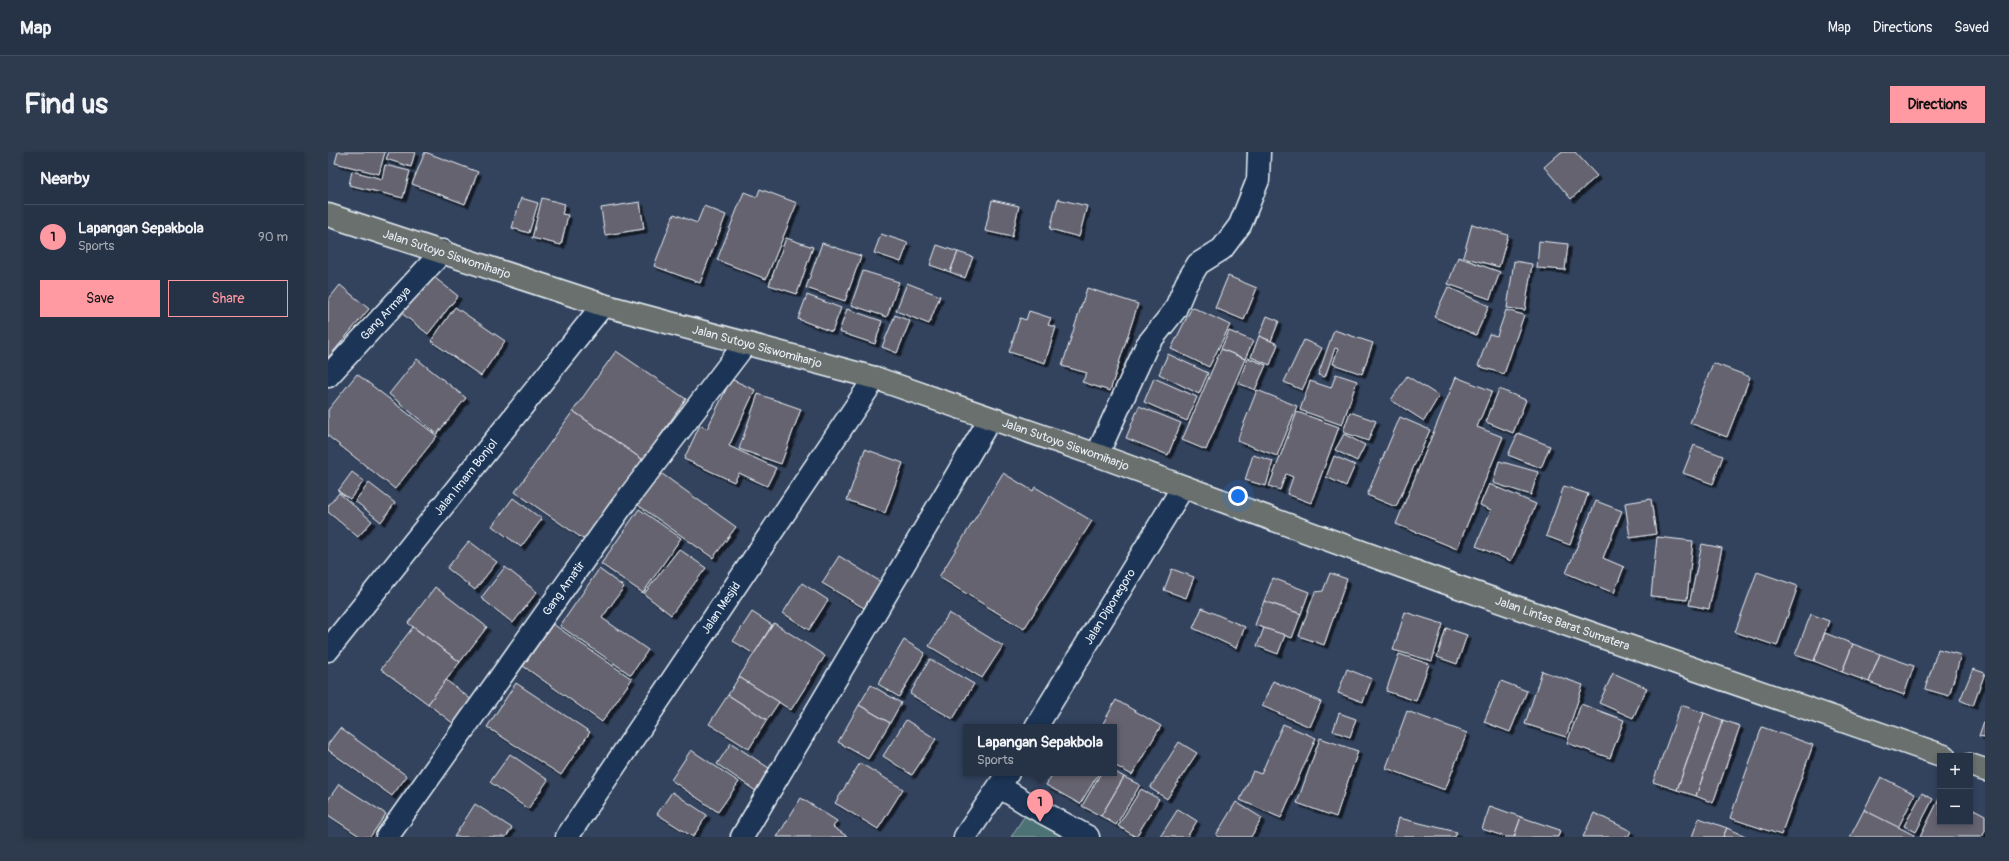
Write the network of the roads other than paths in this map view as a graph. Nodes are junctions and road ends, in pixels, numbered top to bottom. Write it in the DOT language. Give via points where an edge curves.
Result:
graph roads {
  1 [pos="1259,152"];
  2 [pos="328,215"];
  3 [pos="443,251"];
  4 [pos="603,305"];
  5 [pos="745,344"];
  6 [pos="328,376"];
  7 [pos="875,378"];
  8 [pos="990,419"];
  9 [pos="1097,455"];
  10 [pos="1182,487"];
  11 [pos="328,650"];
  12 [pos="1038,724"];
  13 [pos="1937,754"];
  14 [pos="1973,766"];
  15 [pos="1985,770"];
  16 [pos="1004,780"];
  17 [pos="387,837"];
  18 [pos="567,837"];
  19 [pos="742,837"];
  20 [pos="964,837"];
  21 [pos="1088,837"];
  1 -- 9 [label="street" via="1258,180 1240,226 1222,249 1198,264 1174,310 1147,345"];
  2 -- 3 [label="highway, Jalan Sutoyo Siswomiharjo"];
  3 -- 4 [label="highway, Jalan Sutoyo Siswomiharjo"];
  3 -- 6 [label="street, Gang Armaya"];
  4 -- 5 [label="highway, Jalan Sutoyo Siswomiharjo"];
  4 -- 11 [label="street, Jalan Imam Bonjol"];
  5 -- 7 [label="highway, Jalan Sutoyo Siswomiharjo"];
  5 -- 17 [label="street, Gang Amatir" via="622,506"];
  7 -- 8 [label="highway, Jalan Sutoyo Siswomiharjo"];
  7 -- 18 [label="street, Jalan Mesjid"];
  8 -- 9 [label="highway, Jalan Sutoyo Siswomiharjo"];
  8 -- 19 [label="street"];
  9 -- 10 [label="highway, Jalan Sutoyo Siswomiharjo"];
  10 -- 12 [label="street, Jalan Diponegoro"];
  10 -- 13 [label="highway, Jalan Lintas Barat Sumatera" via="1444,582"];
  14 -- 15 [label="highway"];
  16 -- 20 [label="street"];
  16 -- 21 [label="street" via="1031,806"];
}
